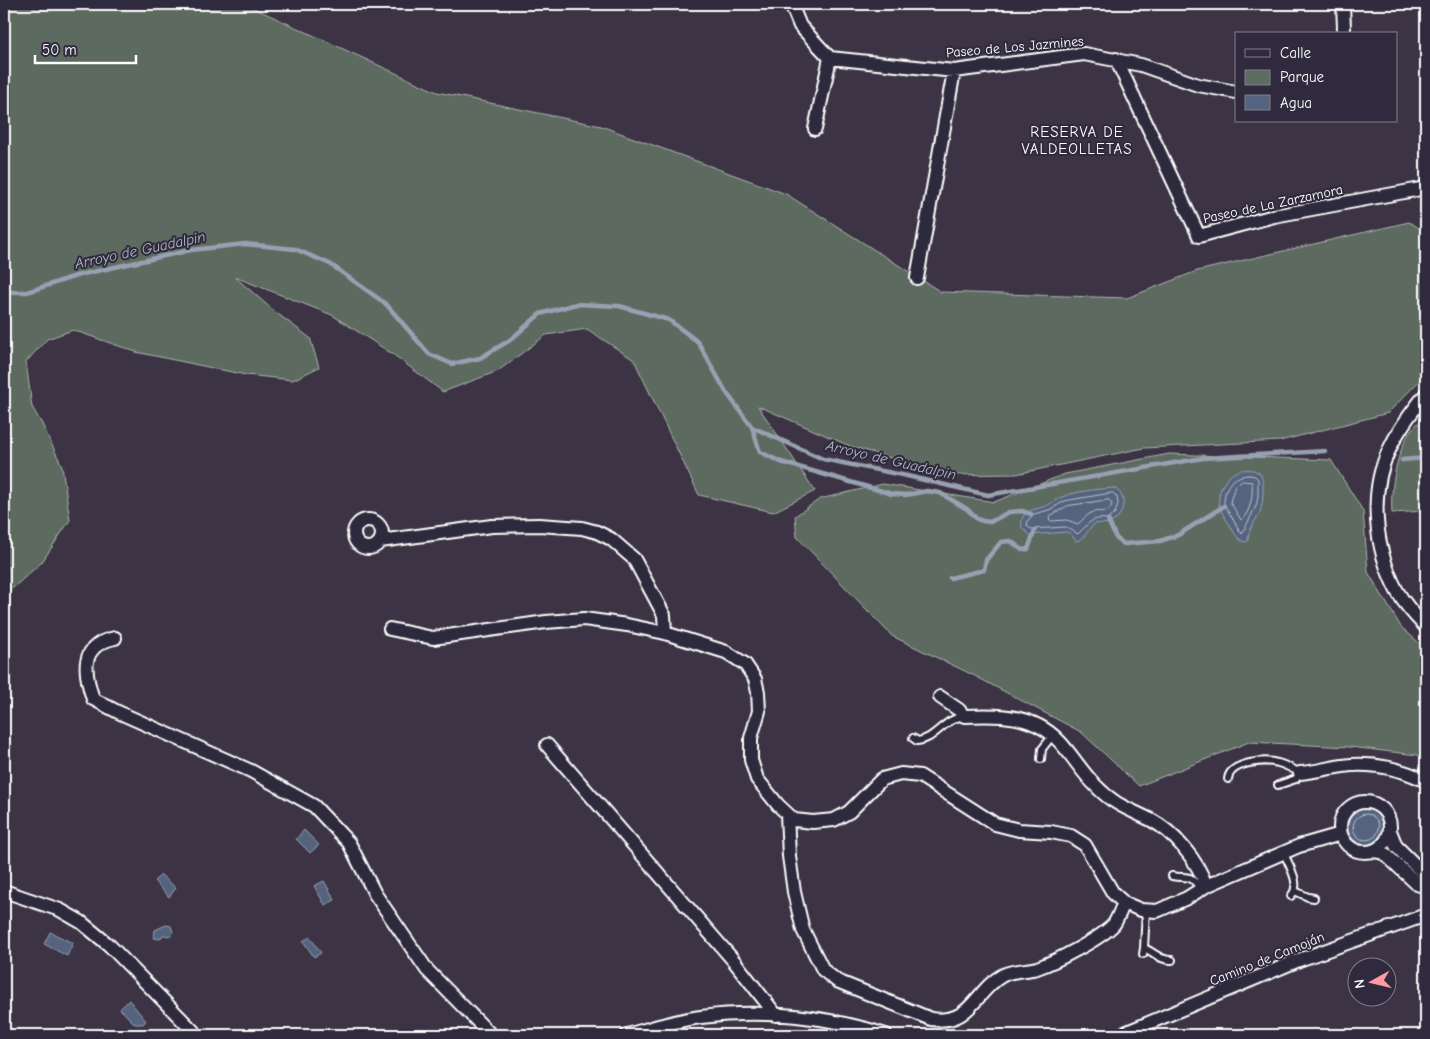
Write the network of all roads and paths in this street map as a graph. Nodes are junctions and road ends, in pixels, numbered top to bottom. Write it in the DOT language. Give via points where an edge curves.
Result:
graph roads {
  1 [pos="791,4"];
  2 [pos="1343,4"];
  3 [pos="1343,32"];
  4 [pos="830,58"];
  5 [pos="1116,59"];
  6 [pos="954,71"];
  7 [pos="1235,92"];
  8 [pos="815,129"];
  9 [pos="1426,188"];
  10 [pos="917,278"];
  11 [pos="1426,394"];
  12 [pos="380,541"];
  13 [pos="1426,627"];
  14 [pos="390,629"];
  15 [pos="665,633"];
  16 [pos="115,638"];
  17 [pos="940,697"];
  18 [pos="969,718"];
  19 [pos="1053,735"];
  20 [pos="913,738"];
  21 [pos="547,745"];
  22 [pos="1041,759"];
  23 [pos="1300,773"];
  24 [pos="1228,778"];
  25 [pos="1426,781"];
  26 [pos="1278,785"];
  27 [pos="787,814"];
  28 [pos="1390,831"];
  29 [pos="1341,834"];
  30 [pos="1372,851"];
  31 [pos="1284,853"];
  32 [pos="1172,876"];
  33 [pos="1426,876"];
  34 [pos="1203,887"];
  35 [pos="1426,887"];
  36 [pos="4,891"];
  37 [pos="1314,898"];
  38 [pos="1124,903"];
  39 [pos="1146,910"];
  40 [pos="1426,915"];
  41 [pos="1172,960"];
  42 [pos="776,1015"];
  43 [pos="197,1035"];
  44 [pos="492,1035"];
  45 [pos="627,1035"];
  46 [pos="886,1035"];
  47 [pos="1120,1035"];
  1 -- 4 [label="street" via="800,26"];
  2 -- 3 [label="street"];
  4 -- 6 [label="street, Paseo de Los Jazmines"];
  4 -- 8 [label="street"];
  5 -- 6 [label="street, Paseo de Los Jazmines" via="1084,54"];
  5 -- 7 [label="street, Paseo de Los Jazmines" via="1198,85"];
  5 -- 9 [label="street, Paseo de La Zarzamora" via="1199,236 1274,216"];
  6 -- 10 [label="street"];
  11 -- 13 [label="street" via="1390,448 1382,468 1377,518 1380,543 1398,592"];
  12 -- 15 [label="street" via="492,526 539,524 597,532 611,539 634,559 664,615"];
  14 -- 15 [label="street" via="433,638 584,619"];
  15 -- 27 [label="street" via="726,652 745,664 755,678 759,710 751,738 751,760 757,779"];
  16 -- 44 [label="street" via="103,641 91,650 87,680 93,699 251,771 314,806 349,844 375,894 427,970"];
  17 -- 18 [label="street"];
  18 -- 19 [label="street" via="990,715 1022,720"];
  18 -- 20 [label="lane" via="956,717 926,739 917,742"];
  19 -- 22 [label="lane" via="1042,749"];
  19 -- 34 [label="street" via="1083,773 1108,797 1152,821 1178,841 1202,872"];
  21 -- 42 [label="street" via="734,961"];
  23 -- 24 [label="lane" via="1278,763 1256,762 1234,768"];
  23 -- 25 [label="street" via="1364,764 1387,766"];
  23 -- 26 [label="lane" via="1296,779"];
  27 -- 38 [label="street" via="794,820 834,820 849,812 882,779 901,774 920,776 995,824 1071,836 1085,845 1113,893"];
  27 -- 38 [label="street" via="794,892 803,930 823,970 844,984 931,1019 945,1021 957,1017 1003,975 1046,964 1101,934 1114,924"];
  28 -- 29 [label="street" via="1384,810 1365,801 1346,810 1340,823"];
  28 -- 30 [label="street" via="1384,844"];
  28 -- 33 [label="street" via="1396,846"];
  29 -- 30 [label="street" via="1351,848"];
  29 -- 31 [label="street"];
  30 -- 35 [label="street" via="1385,854 1416,884"];
  31 -- 34 [label="street"];
  31 -- 37 [label="lane" via="1296,881 1293,894"];
  32 -- 34 [label="lane" via="1191,878"];
  34 -- 39 [label="street" via="1157,911"];
  36 -- 43 [label="street" via="60,910 81,922 110,946"];
  38 -- 39 [label="street"];
  39 -- 41 [label="lane" via="1143,951 1152,951 1162,959"];
  40 -- 47 [label="street, Camino de Camoján" via="1299,960"];
  42 -- 45 [label="street" via="745,1013 700,1017"];
  42 -- 46 [label="street" via="823,1019"];
}
